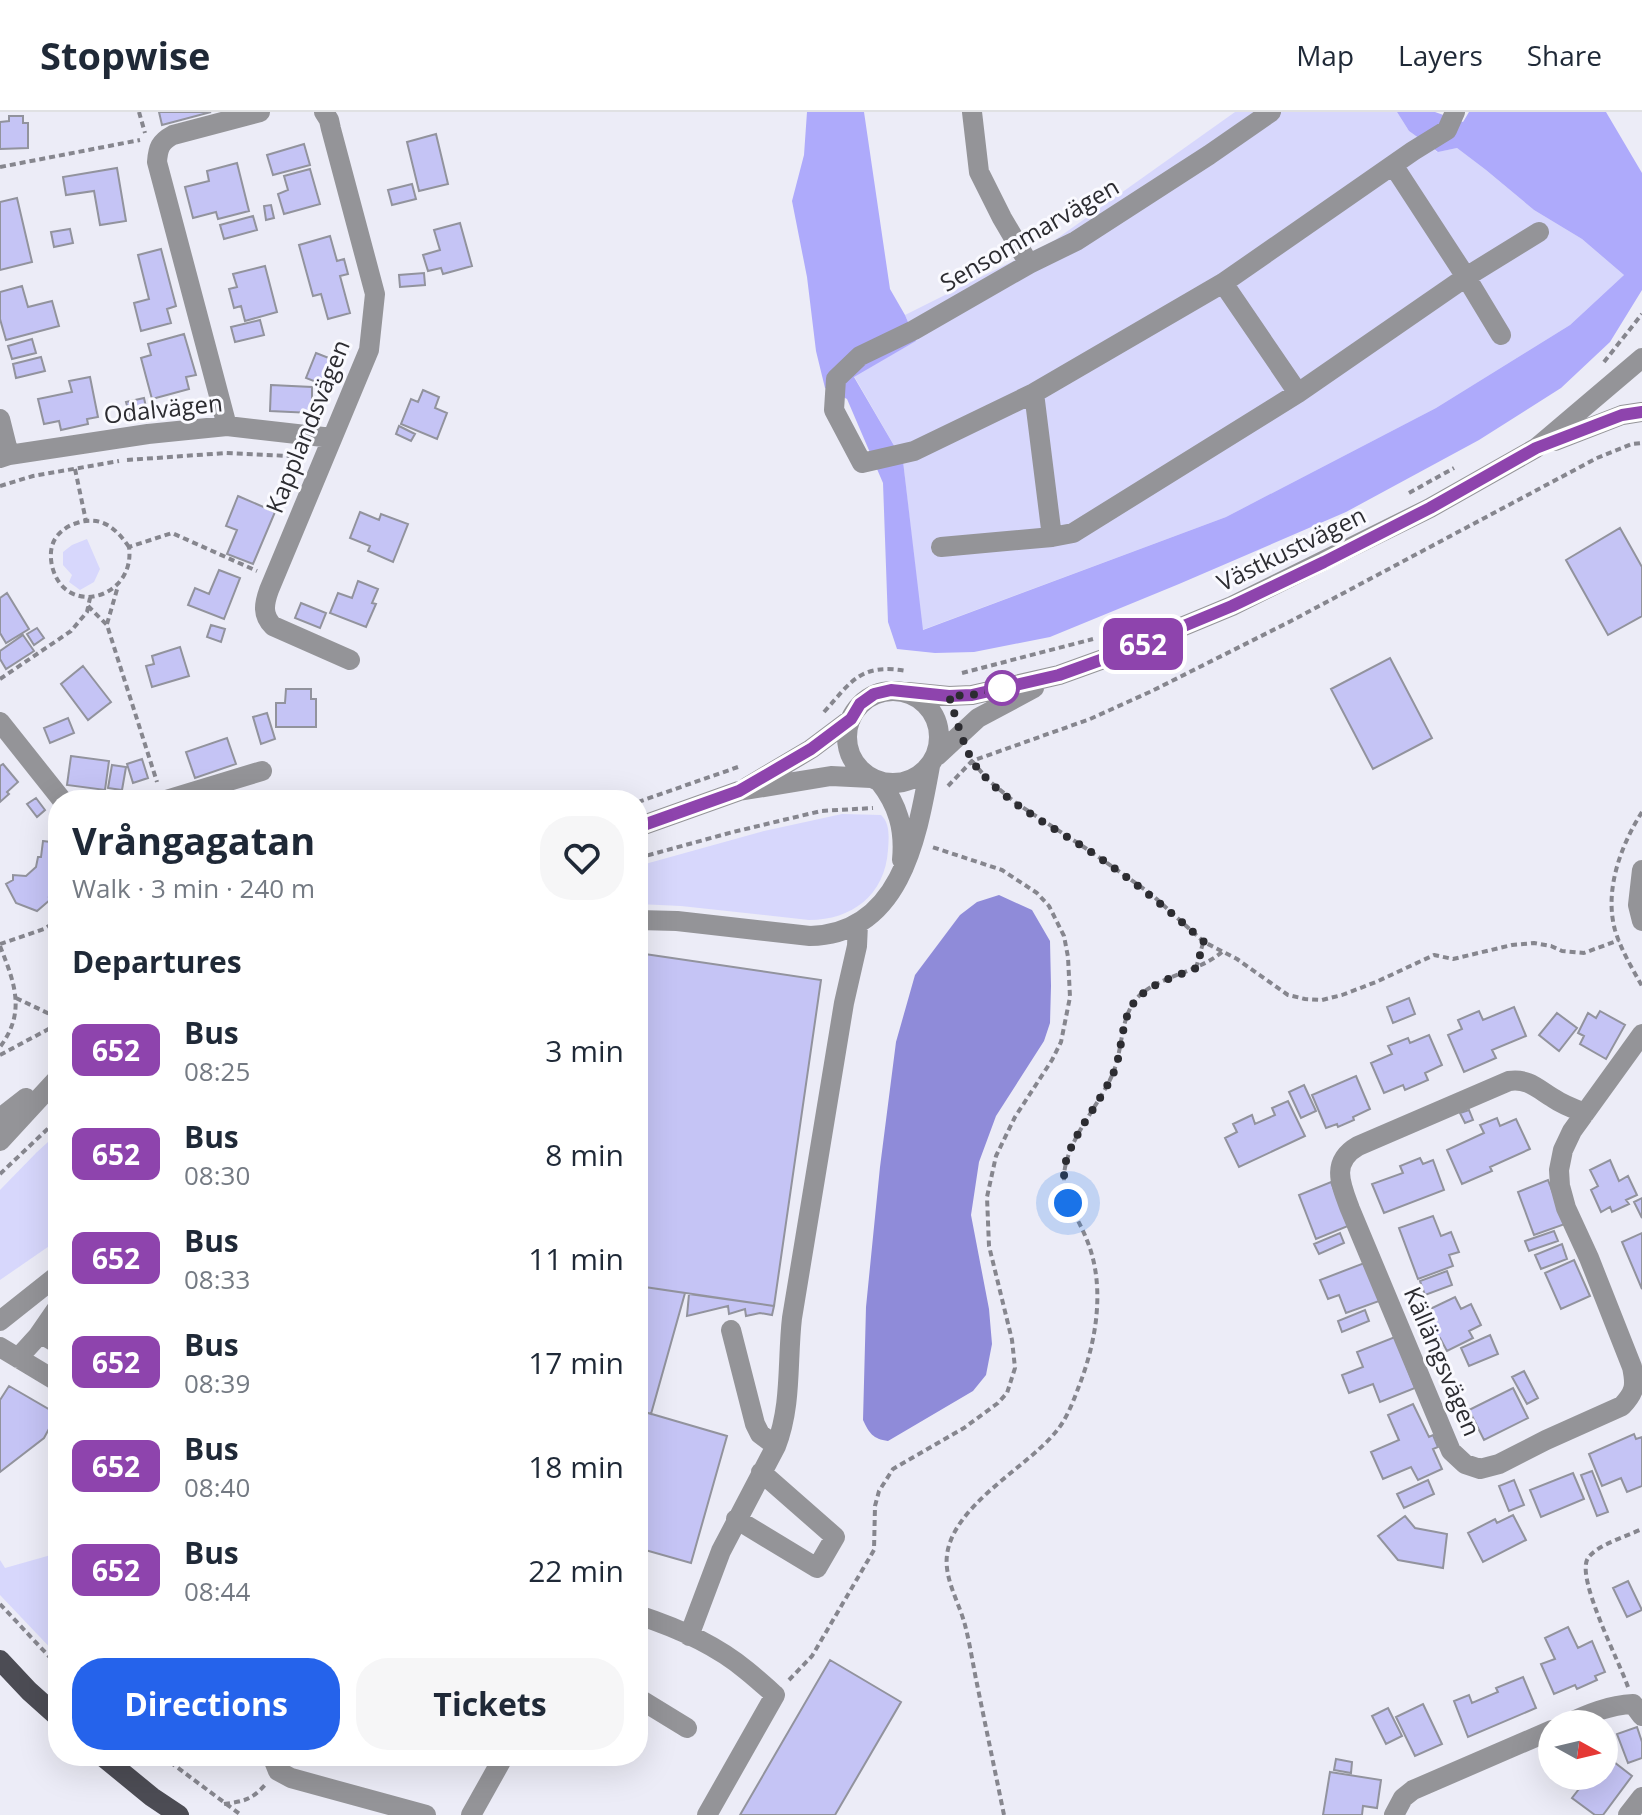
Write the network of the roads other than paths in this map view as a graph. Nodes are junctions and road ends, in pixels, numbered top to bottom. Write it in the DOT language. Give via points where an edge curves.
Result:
graph roads {
  1 [pos="260,112"];
  2 [pos="324,112"];
  3 [pos="972,112"];
  4 [pos="1271,112"];
  5 [pos="1455,112"];
  6 [pos="1393,165"];
  7 [pos="1539,232"];
  8 [pos="1029,264"];
  9 [pos="1466,277"];
  10 [pos="1223,283"];
  11 [pos="1501,335"];
  12 [pos="1642,358"];
  13 [pos="1034,393"];
  14 [pos="1298,393"];
  15 [pos="1642,412"];
  16 [pos="0,419"];
  17 [pos="227,426"];
  18 [pos="328,448"];
  19 [pos="1536,448"];
  20 [pos="5,457"];
  21 [pos="1052,537"];
  22 [pos="941,547"];
  23 [pos="350,660"];
  24 [pos="1059,675"];
  25 [pos="911,682"];
  26 [pos="851,719"];
  27 [pos="0,722"];
  28 [pos="932,763"];
  29 [pos="262,771"];
  30 [pos="875,779"];
  31 [pos="54,790"];
  32 [pos="176,790"];
  33 [pos="739,791"];
  34 [pos="648,823"];
  35 [pos="1642,870"];
  36 [pos="901,872"];
  37 [pos="648,920"];
  38 [pos="1642,921"];
  39 [pos="858,924"];
  40 [pos="1642,1034"];
  41 [pos="48,1083"];
  42 [pos="48,1087"];
  43 [pos="1585,1113"];
  44 [pos="0,1118"];
  45 [pos="0,1141"];
  46 [pos="48,1283"];
  47 [pos="0,1321"];
  48 [pos="48,1322"];
  49 [pos="731,1330"];
  50 [pos="38,1336"];
  51 [pos="48,1338"];
  52 [pos="0,1347"];
  53 [pos="18,1358"];
  54 [pos="48,1376"];
  55 [pos="776,1446"];
  56 [pos="761,1472"];
  57 [pos="736,1519"];
  58 [pos="648,1618"];
  59 [pos="689,1636"];
  60 [pos="0,1660"];
  61 [pos="648,1704"];
  62 [pos="48,1708"];
  63 [pos="1600,1710"];
  64 [pos="1638,1710"];
  65 [pos="687,1728"];
  66 [pos="1538,1736"];
  67 [pos="114,1766"];
  68 [pos="277,1766"];
  69 [pos="498,1766"];
  70 [pos="1642,1797"];
  71 [pos="179,1815"];
  72 [pos="426,1815"];
  73 [pos="471,1815"];
  74 [pos="707,1815"];
  75 [pos="1394,1815"];
  76 [pos="1628,1815"];
  1 -- 17 [label="street" via="173,135 158,149 157,162"];
  2 -- 18 [label="street, Kapplandsvägen" via="375,294 369,350"];
  3 -- 8 [label="street" via="979,172"];
  4 -- 8 [label="street, Sensommarvägen" via="1076,241"];
  5 -- 6 [label="street" via="1447,130"];
  6 -- 9 [label="street"];
  6 -- 10 [label="street"];
  7 -- 9 [label="street"];
  8 -- 13 [label="street, Sensommarvägen" via="860,356 836,379 834,410 862,463 914,451"];
  9 -- 11 [label="street"];
  9 -- 14 [label="street"];
  10 -- 13 [label="street"];
  10 -- 14 [label="street"];
  12 -- 19 [label="street, Västkustvägen"];
  13 -- 21 [label="street"];
  14 -- 21 [label="street" via="1073,533"];
  15 -- 19 [label="street, Västkustvägen"];
  16 -- 20 [label="street"];
  17 -- 18 [label="street, Odalvägen"];
  17 -- 20 [label="street, Odalvägen"];
  18 -- 23 [label="street, Kapplandsvägen" via="264,611 273,626"];
  19 -- 24 [label="street, Västkustvägen" via="1430,508 1232,606"];
  21 -- 22 [label="street"];
  24 -- 25 [label="street, Västkustvägen" via="972,695 949,696"];
  24 -- 28 [label="street, Västkustvägen" via="978,718"];
  25 -- 26 [label="street, Västkustvägen" via="874,694"];
  25 -- 28 [label="street" via="938,722 940,738"];
  26 -- 30 [label="street" via="850,753"];
  26 -- 33 [label="street, Västkustvägen"];
  27 -- 31 [label="street"];
  28 -- 30 [label="street, Västkustvägen" via="904,782"];
  28 -- 36 [label="street"];
  29 -- 32 [label="street"];
  30 -- 33 [label="street, Västkustvägen" via="831,776"];
  30 -- 36 [label="street" via="900,819"];
  33 -- 34 [label="street, Västkustvägen"];
  35 -- 38 [label="street"];
  36 -- 39 [label="street" via="882,905"];
  37 -- 39 [label="street" via="810,936"];
  39 -- 55 [label="street" via="792,1318 786,1411"];
  40 -- 43 [label="street"];
  41 -- 44 [label="street"];
  42 -- 45 [label="street"];
  43 -- 43 [label="street, Källängsvägen" via="1563,1150 1560,1186 1636,1384 1622,1406 1480,1469 1451,1451 1350,1209 1341,1165 1358,1146 1509,1081 1530,1082"];
  46 -- 47 [label="street"];
  48 -- 50 [label="street"];
  49 -- 55 [label="street" via="755,1424"];
  50 -- 51 [label="street"];
  50 -- 53 [label="street"];
  52 -- 53 [label="street"];
  53 -- 54 [label="street"];
  55 -- 56 [label="street"];
  56 -- 57 [label="street"];
  56 -- 57 [label="street" via="835,1537 817,1568"];
  57 -- 59 [label="street"];
  58 -- 59 [label="street"];
  59 -- 74 [label="street" via="745,1668 775,1695"];
  60 -- 62 [label="main road"];
  61 -- 65 [label="street"];
  63 -- 64 [label="street"];
  66 -- 75 [label="street" via="1413,1790"];
  67 -- 71 [label="main road"];
  68 -- 72 [label="street" via="291,1778"];
  69 -- 73 [label="street"];
  70 -- 76 [label="street"];
}
